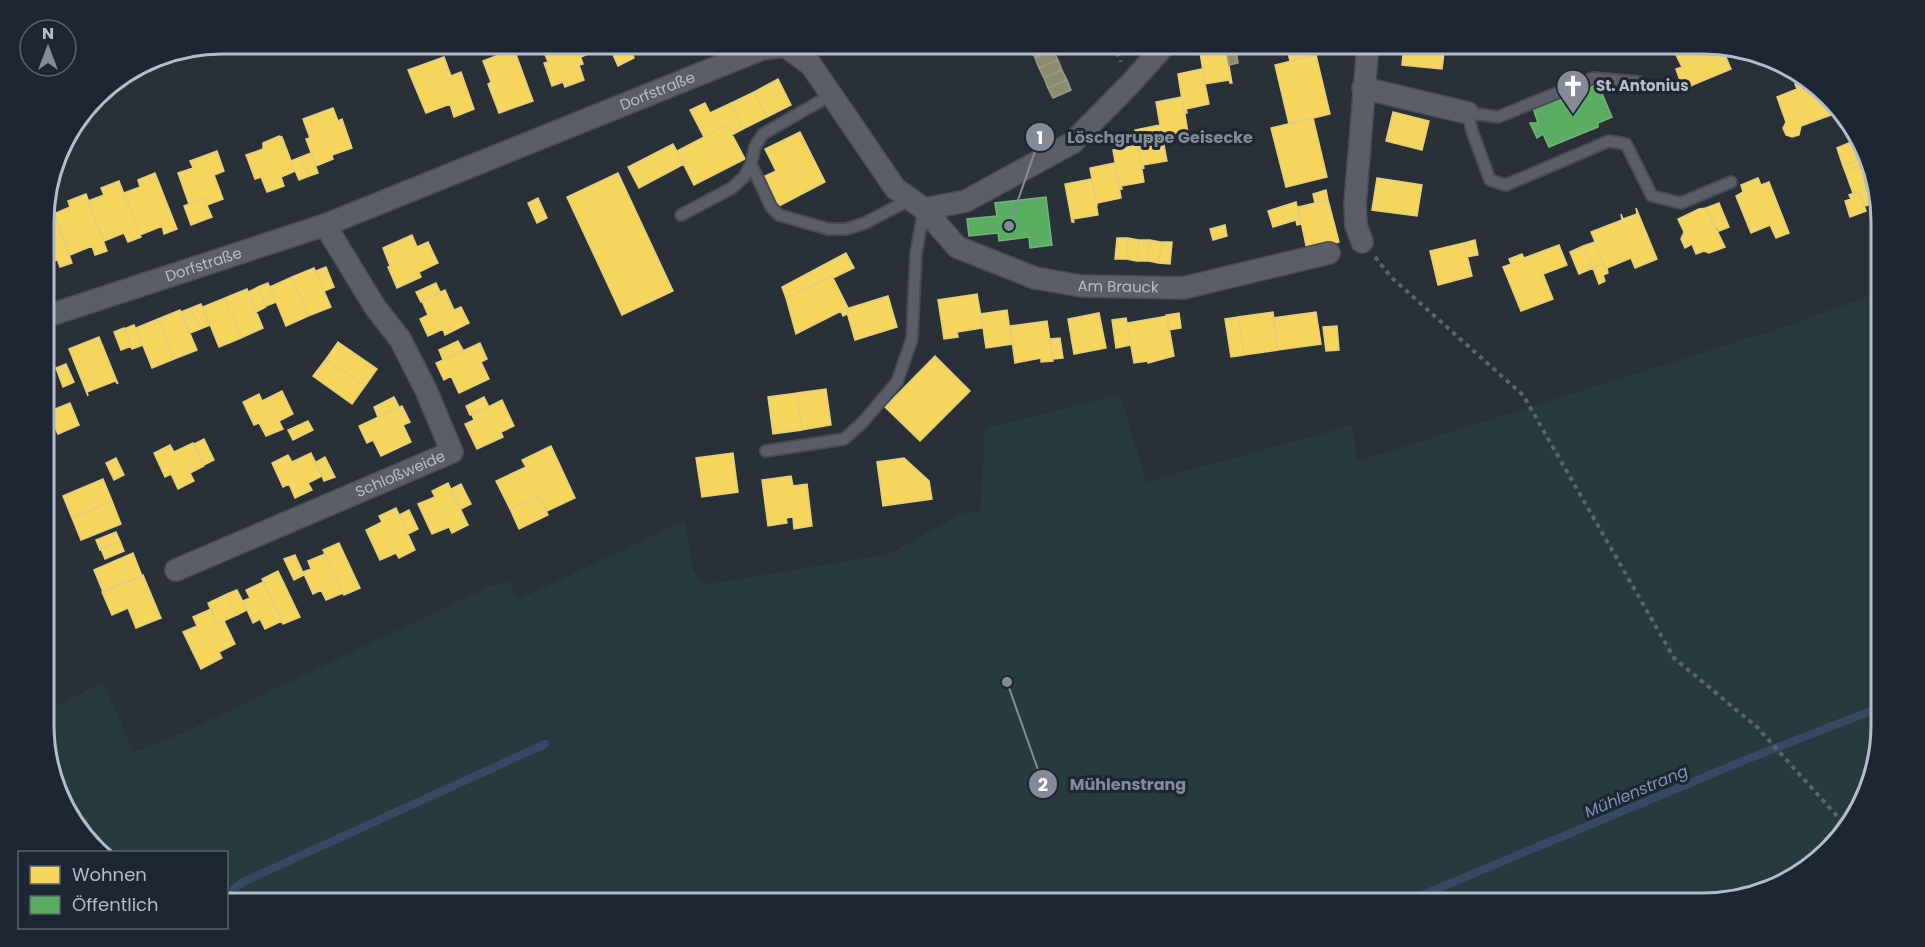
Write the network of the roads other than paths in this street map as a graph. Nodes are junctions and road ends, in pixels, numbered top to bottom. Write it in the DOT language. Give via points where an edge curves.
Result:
graph roads {
  1 [pos="743,54"];
  2 [pos="797,54"];
  3 [pos="1157,54"];
  4 [pos="1367,54"];
  5 [pos="1638,82"];
  6 [pos="1364,88"];
  7 [pos="831,95"];
  8 [pos="1468,113"];
  9 [pos="751,164"];
  10 [pos="1731,182"];
  11 [pos="918,204"];
  12 [pos="681,215"];
  13 [pos="325,225"];
  14 [pos="1362,242"];
  15 [pos="1329,253"];
  16 [pos="54,314"];
  17 [pos="766,451"];
  18 [pos="176,570"];
  1 -- 13 [label="street, Dorfstraße"];
  2 -- 7 [label="street, Dorfstraße" via="811,65"];
  3 -- 11 [label="street" via="1072,143 966,201"];
  4 -- 6 [label="street"];
  5 -- 8 [label="lane" via="1593,78 1498,117"];
  6 -- 8 [label="street"];
  6 -- 14 [label="street" via="1355,204"];
  7 -- 9 [label="lane" via="763,134"];
  7 -- 11 [label="street, Dorfstraße" via="895,188"];
  8 -- 10 [label="lane" via="1490,180 1506,185 1609,141 1626,144 1652,196 1681,203"];
  9 -- 11 [label="lane" via="771,207 779,215 828,229 846,229"];
  9 -- 12 [label="lane" via="732,188"];
  11 -- 15 [label="street, Am Brauck" via="957,247 1035,278 1081,286 1183,288"];
  11 -- 17 [label="lane" via="912,339 897,382 844,439"];
  13 -- 16 [label="street, Dorfstraße"];
  13 -- 18 [label="street, Schloßweide" via="375,307 400,339 452,452"];
}
